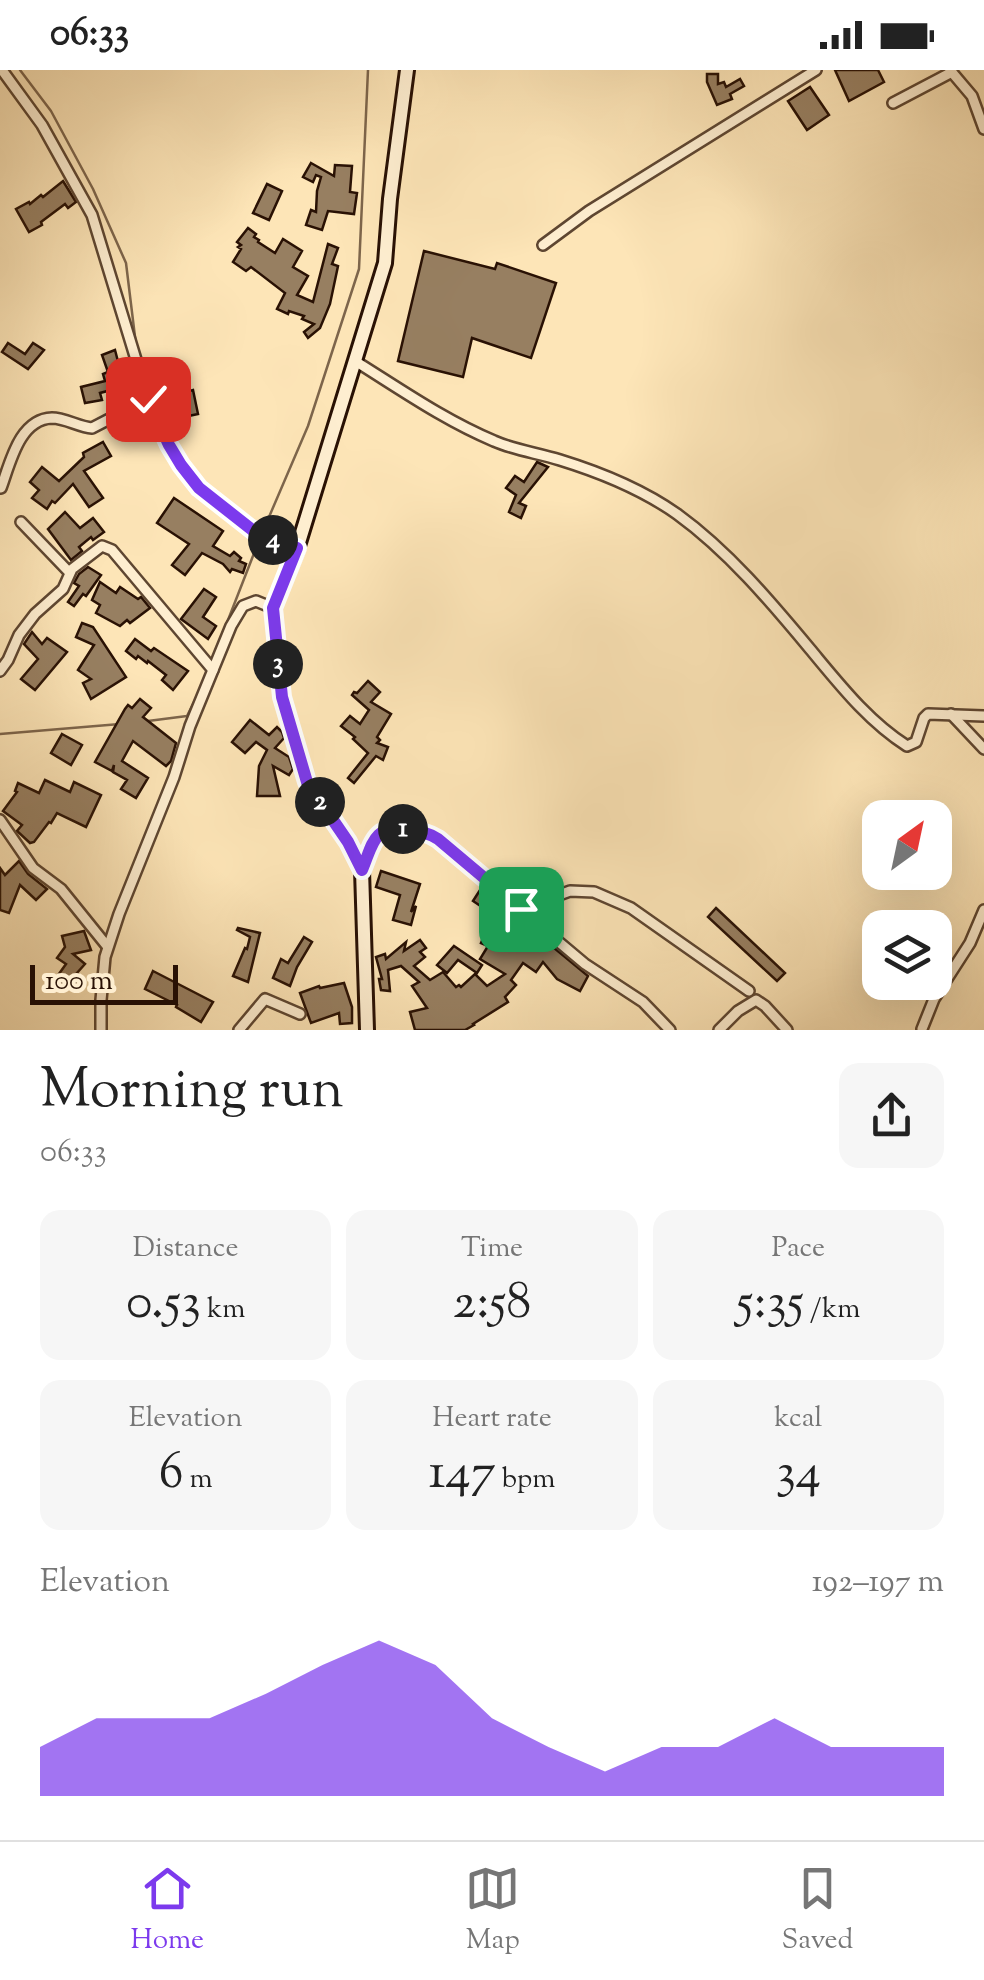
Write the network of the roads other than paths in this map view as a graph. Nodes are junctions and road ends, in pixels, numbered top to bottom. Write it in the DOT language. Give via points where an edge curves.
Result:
graph roads {
  1 [pos="2,70"];
  2 [pos="407,70"];
  3 [pos="816,70"];
  4 [pos="951,71"];
  5 [pos="894,104"];
  6 [pos="984,129"];
  7 [pos="543,244"];
  8 [pos="355,361"];
  9 [pos="148,399"];
  10 [pos="1,488"];
  11 [pos="21,522"];
  12 [pos="297,548"];
  13 [pos="70,572"];
  14 [pos="273,608"];
  15 [pos="213,670"];
  16 [pos="0,671"];
  17 [pos="951,714"];
  18 [pos="984,716"];
  19 [pos="984,749"];
  20 [pos="0,820"];
  21 [pos="362,870"];
  22 [pos="521,909"];
  23 [pos="984,910"];
  24 [pos="107,946"];
  25 [pos="749,992"];
  26 [pos="300,1014"];
  27 [pos="921,1029"];
  28 [pos="101,1030"];
  29 [pos="239,1030"];
  30 [pos="367,1030"];
  31 [pos="670,1030"];
  32 [pos="719,1030"];
  33 [pos="788,1030"];
  34 [pos="931,1030"];
  1 -- 9 [label="street" via="92,214"];
  2 -- 8 [label="street" via="386,263"];
  3 -- 7 [label="street"];
  4 -- 5 [label="street"];
  4 -- 6 [label="street" via="972,96"];
  8 -- 12 [label="street"];
  8 -- 17 [label="street" via="496,442 605,477 673,512 742,572 856,705 907,746 916,742 928,714"];
  9 -- 10 [label="street" via="92,428 52,418 34,424 22,436"];
  9 -- 12 [label="street" via="199,488 260,536"];
  11 -- 13 [label="street"];
  12 -- 14 [label="street"];
  13 -- 15 [label="street" via="99,546 109,547"];
  13 -- 16 [label="street" via="63,590 18,634"];
  14 -- 15 [label="street" via="256,601 243,606"];
  14 -- 21 [label="street" via="282,697 307,782"];
  15 -- 24 [label="street"];
  17 -- 18 [label="street"];
  17 -- 19 [label="street"];
  20 -- 24 [label="street" via="33,868 61,889"];
  21 -- 22 [label="street" via="385,828 424,832"];
  21 -- 30 [label="street"];
  22 -- 25 [label="street" via="570,890 594,892 631,908"];
  22 -- 31 [label="street" via="584,964 644,1002"];
  23 -- 27 [label="street"];
  24 -- 28 [label="street"];
  26 -- 29 [label="street" via="265,999"];
  27 -- 34 [label="street"];
  32 -- 33 [label="street" via="756,1000"];
}
